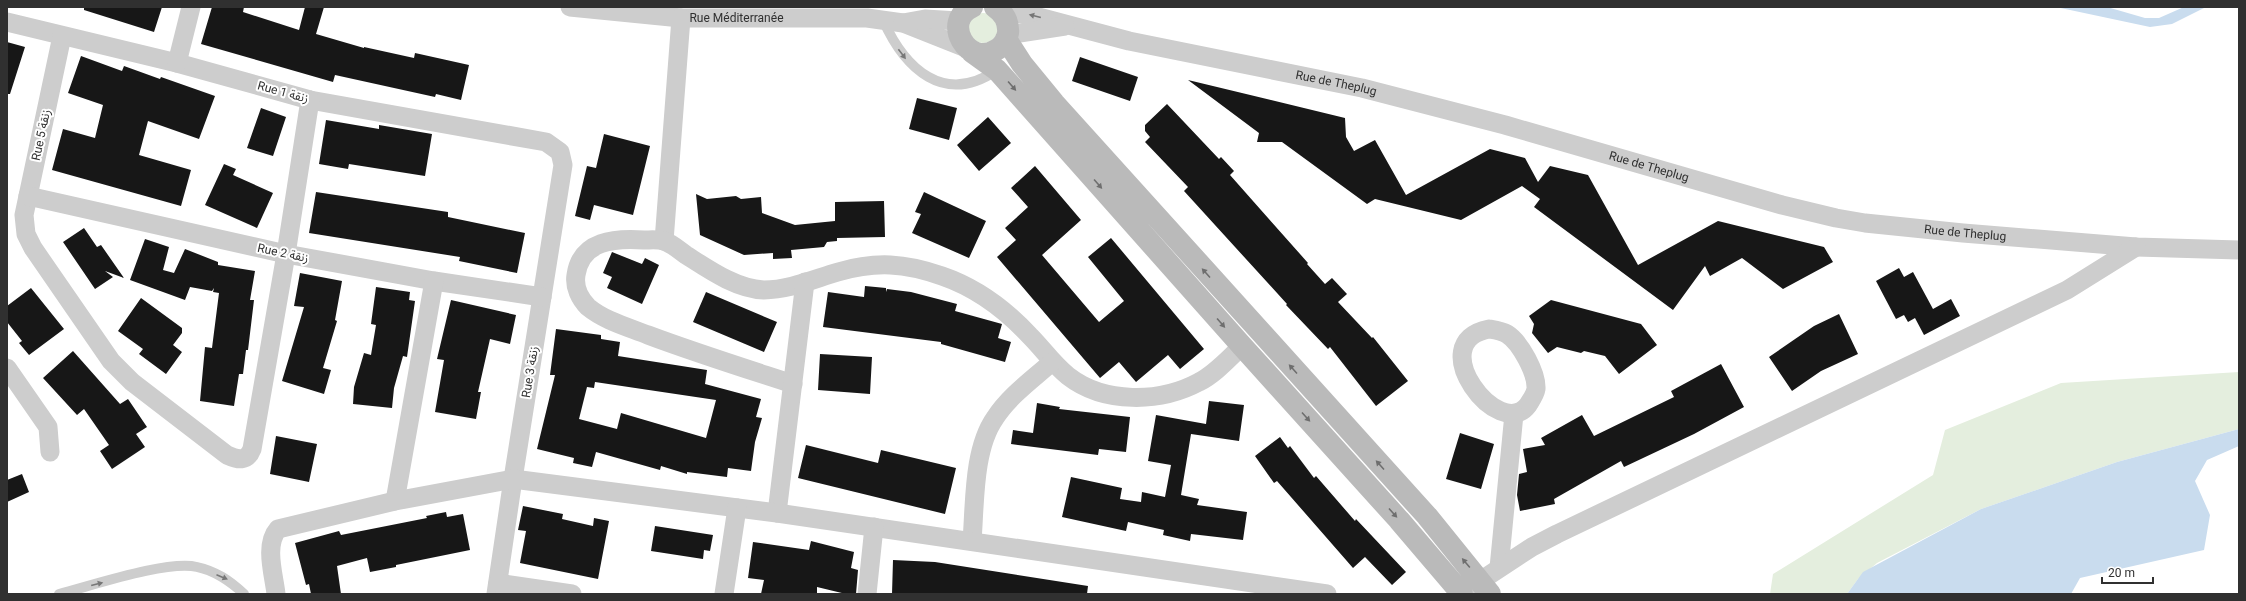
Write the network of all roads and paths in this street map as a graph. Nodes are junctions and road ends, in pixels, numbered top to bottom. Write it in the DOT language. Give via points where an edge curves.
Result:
graph roads {
  1 [pos="191,7"];
  2 [pos="570,7"];
  3 [pos="997,9"];
  4 [pos="963,12"];
  5 [pos="681,18"];
  6 [pos="883,20"];
  7 [pos="7,22"];
  8 [pos="903,23"];
  9 [pos="1068,25"];
  10 [pos="62,36"];
  11 [pos="1007,37"];
  12 [pos="969,50"];
  13 [pos="177,63"];
  14 [pos="997,70"];
  15 [pos="310,100"];
  16 [pos="560,152"];
  17 [pos="28,196"];
  18 [pos="664,241"];
  19 [pos="2136,247"];
  20 [pos="2239,250"];
  21 [pos="286,254"];
  22 [pos="434,281"];
  23 [pos="805,282"];
  24 [pos="542,297"];
  25 [pos="1242,346"];
  26 [pos="1052,362"];
  27 [pos="7,368"];
  28 [pos="793,384"];
  29 [pos="1514,414"];
  30 [pos="50,452"];
  31 [pos="513,478"];
  32 [pos="395,501"];
  33 [pos="738,508"];
  34 [pos="777,513"];
  35 [pos="874,527"];
  36 [pos="972,541"];
  37 [pos="1499,568"];
  38 [pos="1485,587"];
  39 [pos="497,589"];
  40 [pos="59,594"];
  41 [pos="244,594"];
  42 [pos="276,594"];
  43 [pos="572,594"];
  44 [pos="724,594"];
  45 [pos="867,594"];
  46 [pos="1320,594"];
  47 [pos="1460,594"];
  1 -- 13 [label="street"];
  2 -- 5 [label="street, Rue Méditerranée"];
  9 -- 3 [label="street, one-way"];
  3 -- 11 [label="street" via="1006,18"];
  4 -- 8 [label="street, Rue Méditerranée"];
  4 -- 12 [label="street" via="959,35"];
  5 -- 6 [label="street, Rue Méditerranée"];
  5 -- 18 [label="street"];
  6 -- 8 [label="street, Rue Méditerranée"];
  6 -- 14 [label="lane, one-way" via="892,39 910,64 932,78 955,84 967,84 981,80"];
  7 -- 10 [label="street, Rue 1 زنقة"];
  8 -- 12 [label="street, Rue Méditerranée"];
  9 -- 11 [label="street"];
  9 -- 19 [label="street, Rue de Theplug" via="1129,41 1362,88 1506,125 1782,205 1836,218 1963,233"];
  10 -- 13 [label="street, Rue 1 زنقة"];
  10 -- 17 [label="street, Rue 5 زنقة"];
  11 -- 12 [label="street" via="994,52 979,54"];
  38 -- 11 [label="street, one-way" via="1426,516 1054,103 1022,64"];
  12 -- 14 [label="street"];
  13 -- 15 [label="street, Rue 1 زنقة"];
  14 -- 25 [label="street, one-way"];
  15 -- 16 [label="street, Rue 1 زنقة" via="546,142"];
  15 -- 21 [label="street"];
  16 -- 24 [label="street, Rue 3 زنقة" via="563,165"];
  17 -- 21 [label="street, Rue 2 زنقة"];
  17 -- 21 [label="street, Rue 5 زنقة" via="24,215 26,234 46,269 111,361 132,382 227,455 237,459 244,459 250,455 252,449"];
  18 -- 23 [label="street" via="714,272 744,286 763,290"];
  18 -- 28 [label="street" via="614,239 598,243 586,253 575,278 576,290 586,305 616,323 679,347"];
  19 -- 20 [label="street, Rue de Theplug"];
  19 -- 37 [label="street" via="2067,290 1557,534"];
  21 -- 22 [label="street, Rue 2 زنقة"];
  22 -- 24 [label="street, Rue 2 زنقة"];
  22 -- 32 [label="street"];
  23 -- 26 [label="street" via="840,271 876,264 908,266 942,276 970,287 1001,308"];
  23 -- 28 [label="street"];
  24 -- 31 [label="street, Rue 3 زنقة"];
  25 -- 26 [label="street" via="1199,382 1172,392 1141,398 1105,394 1085,387"];
  25 -- 47 [label="street, one-way" via="1399,520"];
  26 -- 36 [label="street" via="1014,396 994,418 986,434 979,460"];
  27 -- 30 [label="street" via="48,427"];
  28 -- 34 [label="street"];
  29 -- 29 [label="street" via="1525,410 1534,396 1534,375 1523,353 1508,334 1489,329 1481,330 1464,347 1464,371 1471,385 1494,408"];
  29 -- 37 [label="street"];
  31 -- 32 [label="street"];
  31 -- 33 [label="street"];
  31 -- 39 [label="street, Rue 3 زنقة"];
  32 -- 42 [label="street" via="278,529 271,544"];
  33 -- 34 [label="street"];
  33 -- 44 [label="street"];
  34 -- 35 [label="street"];
  35 -- 36 [label="street"];
  35 -- 45 [label="street"];
  36 -- 46 [label="street"];
  37 -- 38 [label="street"];
  38 -- 47 [label="street"];
  39 -- 43 [label="street"];
  40 -- 41 [label="lane, one-way" via="170,566 196,567 227,579"];
}
